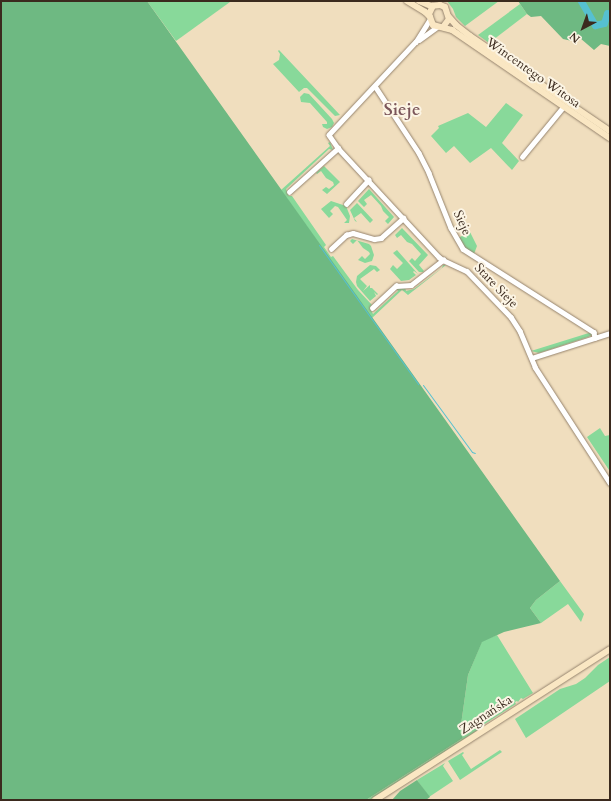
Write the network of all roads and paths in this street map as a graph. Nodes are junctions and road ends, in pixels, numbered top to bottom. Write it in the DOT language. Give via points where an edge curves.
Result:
graph roads {
  1 [pos="407,1"];
  2 [pos="419,1"];
  3 [pos="434,6"];
  4 [pos="449,17"];
  5 [pos="430,19"];
  6 [pos="440,27"];
  7 [pos="416,42"];
  8 [pos="376,86"];
  9 [pos="563,108"];
  10 [pos="610,131"];
  11 [pos="610,138"];
  12 [pos="338,148"];
  13 [pos="522,157"];
  14 [pos="368,180"];
  15 [pos="289,192"];
  16 [pos="346,204"];
  17 [pos="403,218"];
  18 [pos="332,249"];
  19 [pos="443,260"];
  20 [pos="372,308"];
  21 [pos="610,333"];
  22 [pos="596,338"];
  23 [pos="532,358"];
  24 [pos="610,483"];
  25 [pos="610,649"];
  26 [pos="375,800"];
  1 -- 5 [label="main road" via="425,12"];
  2 -- 3 [label="main road"];
  3 -- 4 [label="main road" via="445,7"];
  3 -- 5 [label="main road" via="429,12"];
  4 -- 6 [label="main road"];
  4 -- 10 [label="main road, Wincentego Witosa" via="470,36"];
  5 -- 6 [label="main road"];
  5 -- 7 [label="street"];
  6 -- 7 [label="street"];
  6 -- 9 [label="main road, Wincentego Witosa" via="452,30"];
  7 -- 8 [label="street"];
  8 -- 12 [label="street, Stare Sieje" via="329,135"];
  8 -- 22 [label="street, Sieje" via="419,153 451,228 464,249 594,332"];
  9 -- 11 [label="main road, Wincentego Witosa"];
  9 -- 13 [label="street"];
  12 -- 14 [label="street, Stare Sieje"];
  12 -- 15 [label="street"];
  14 -- 16 [label="street"];
  14 -- 17 [label="street, Stare Sieje"];
  17 -- 18 [label="street" via="381,238 374,239 351,233"];
  17 -- 19 [label="street, Stare Sieje"];
  19 -- 20 [label="street" via="411,285 396,286"];
  19 -- 23 [label="street, Stare Sieje" via="467,271 511,318"];
  21 -- 22 [label="street"];
  22 -- 23 [label="street"];
  23 -- 24 [label="street, Stare Sieje" via="535,367"];
  25 -- 26 [label="main road, Zagnańska"];
}
